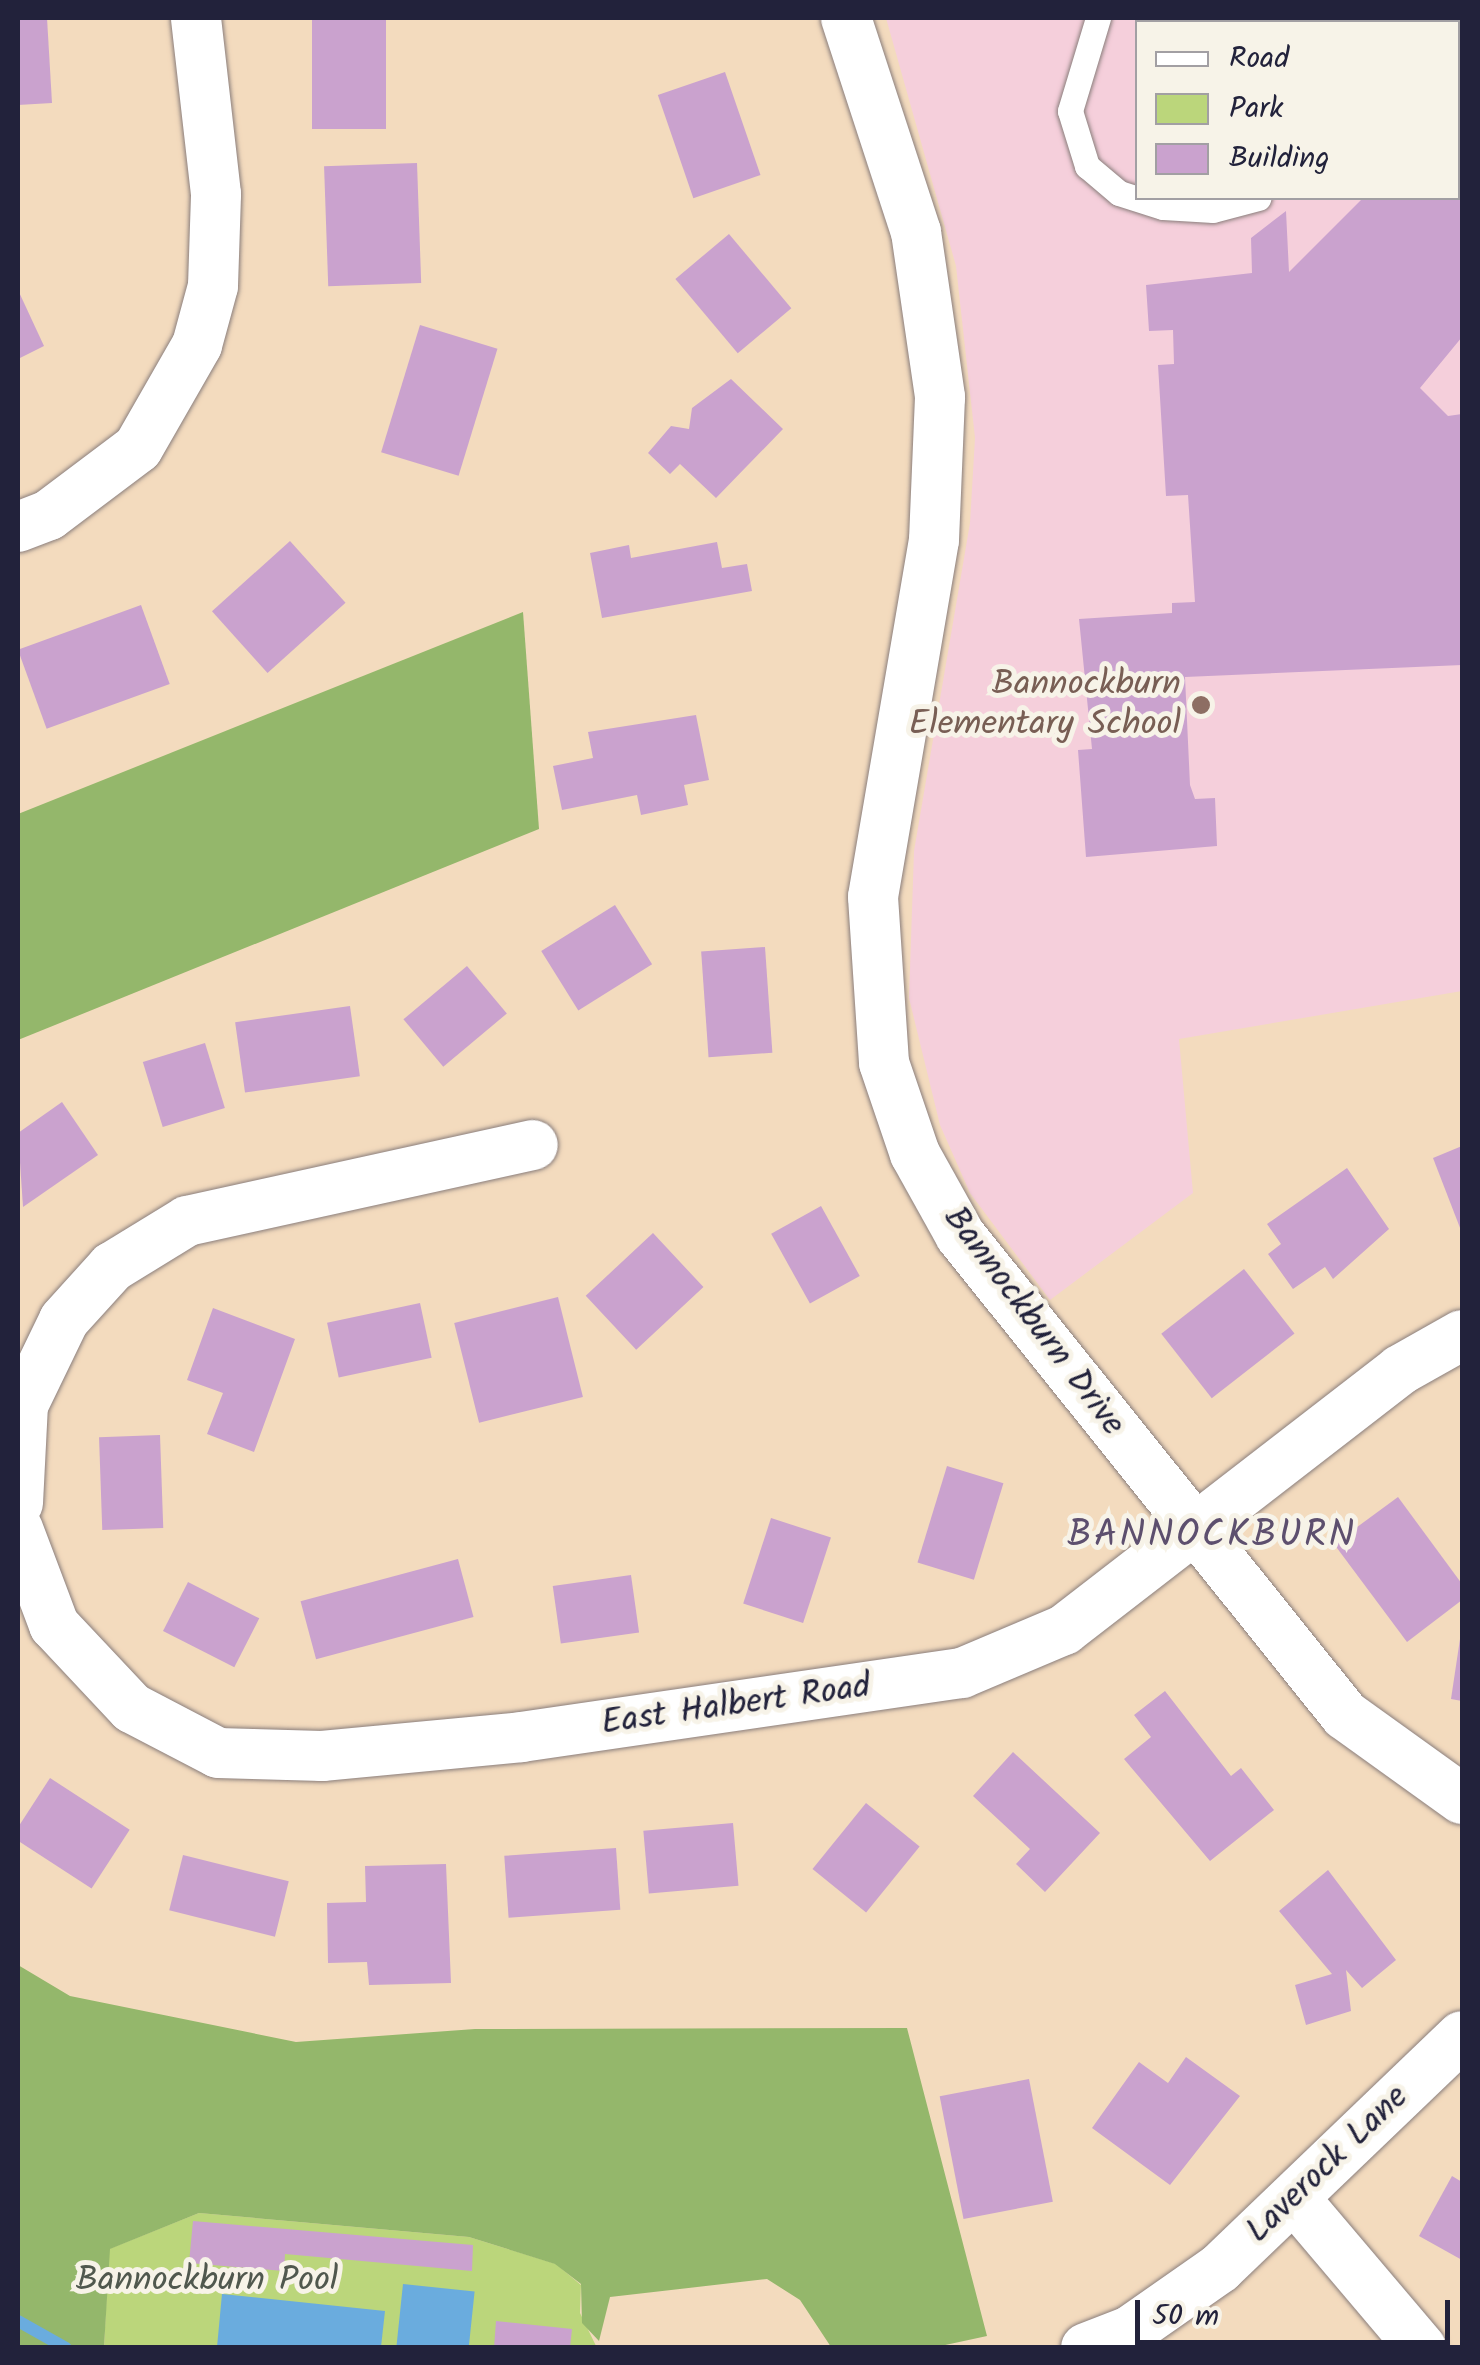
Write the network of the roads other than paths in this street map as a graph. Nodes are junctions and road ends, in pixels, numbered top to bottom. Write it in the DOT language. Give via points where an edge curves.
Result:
graph roads {
  1 [pos="196,18"];
  2 [pos="846,18"];
  3 [pos="1098,18"];
  4 [pos="1135,198"];
  5 [pos="1140,200"];
  6 [pos="1251,200"];
  7 [pos="18,527"];
  8 [pos="533,1144"];
  9 [pos="1462,1335"];
  10 [pos="18,1503"];
  11 [pos="18,1530"];
  12 [pos="1194,1531"];
  13 [pos="1462,1799"];
  14 [pos="1462,2036"];
  15 [pos="1294,2198"];
  16 [pos="1086,2348"];
  17 [pos="1421,2348"];
  1 -- 7 [label="street" via="216,194 213,286 197,345 138,448 49,515"];
  2 -- 12 [label="street, Bannockburn Drive" via="916,232 940,397 934,540 873,897 884,1063 916,1154 960,1235"];
  3 -- 4 [label="lane" via="1070,111 1087,166"];
  5 -- 6 [label="lane" via="1214,210"];
  8 -- 10 [label="street" via="187,1221 112,1267 64,1320 23,1405"];
  9 -- 12 [label="street, East Halbert Road" via="1400,1370"];
  11 -- 12 [label="street, East Halbert Road" via="54,1624 132,1708 218,1753 322,1756 962,1673 1064,1630"];
  12 -- 13 [label="street, Bannockburn Drive" via="1346,1715"];
  14 -- 15 [label="street, Laverock Lane"];
  15 -- 16 [label="street, Laverock Lane" via="1220,2268 1130,2331"];
  15 -- 17 [label="street"];
}
